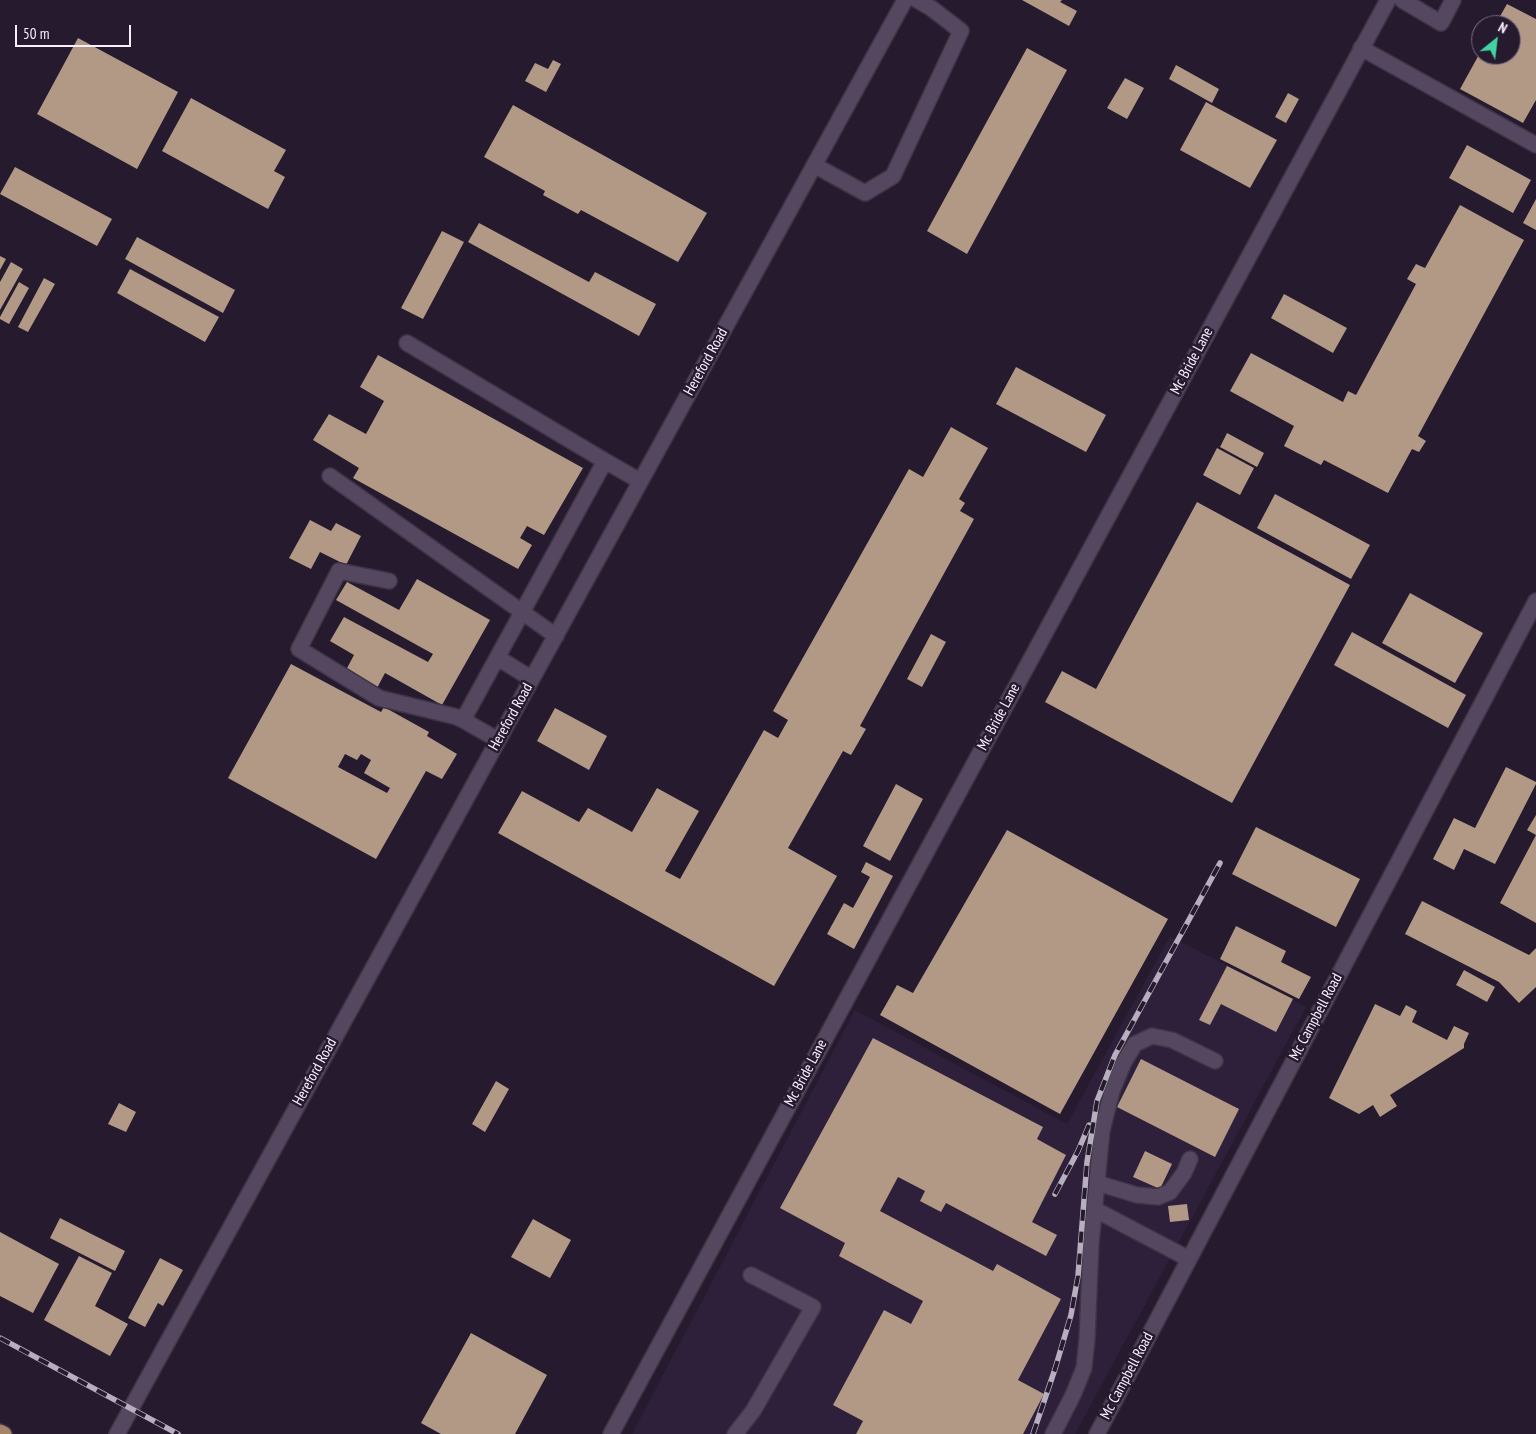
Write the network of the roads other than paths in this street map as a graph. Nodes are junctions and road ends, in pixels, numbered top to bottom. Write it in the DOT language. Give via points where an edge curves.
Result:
graph roads {
  1 [pos="905,0"];
  2 [pos="917,0"];
  3 [pos="1388,0"];
  4 [pos="1402,0"];
  5 [pos="1453,0"];
  6 [pos="1361,48"];
  7 [pos="1536,145"];
  8 [pos="814,165"];
  9 [pos="407,343"];
  10 [pos="605,461"];
  11 [pos="330,476"];
  12 [pos="640,481"];
  13 [pos="389,581"];
  14 [pos="1536,601"];
  15 [pos="523,612"];
  16 [pos="556,636"];
  17 [pos="498,658"];
  18 [pos="532,679"];
  19 [pos="463,720"];
  20 [pos="498,740"];
  21 [pos="1215,1061"];
  22 [pos="1190,1159"];
  23 [pos="1097,1183"];
  24 [pos="1094,1209"];
  25 [pos="1189,1259"];
  26 [pos="751,1275"];
  27 [pos="0,1432"];
  28 [pos="4,1434"];
  29 [pos="116,1434"];
  30 [pos="611,1434"];
  31 [pos="736,1434"];
  32 [pos="1053,1434"];
  33 [pos="1096,1434"];
  1 -- 8 [label="street, Hereford Road"];
  2 -- 8 [label="street" via="961,31 893,176 865,192"];
  3 -- 6 [label="street, Mc Bride Lane"];
  4 -- 5 [label="street" via="1441,23"];
  6 -- 7 [label="street"];
  6 -- 30 [label="street, Mc Bride Lane"];
  8 -- 12 [label="street, Hereford Road"];
  9 -- 10 [label="street"];
  10 -- 12 [label="street"];
  10 -- 15 [label="street"];
  11 -- 15 [label="street"];
  12 -- 16 [label="street, Hereford Road"];
  13 -- 19 [label="street" via="339,571 299,649 379,698"];
  14 -- 25 [label="street, Mc Campbell Road"];
  15 -- 16 [label="street"];
  15 -- 17 [label="street"];
  16 -- 18 [label="street, Hereford Road"];
  17 -- 18 [label="street"];
  17 -- 19 [label="street"];
  18 -- 20 [label="street, Hereford Road"];
  19 -- 20 [label="street"];
  20 -- 29 [label="street, Hereford Road"];
  21 -- 23 [label="street" via="1172,1040 1152,1036 1135,1044 1112,1091 1102,1131"];
  22 -- 23 [label="street" via="1170,1192 1158,1197 1137,1195"];
  23 -- 24 [label="street"];
  24 -- 25 [label="street"];
  24 -- 32 [label="street" via="1084,1368"];
  25 -- 33 [label="street, Mc Campbell Road"];
  26 -- 31 [label="street" via="813,1307 753,1411"];
  27 -- 28 [label="main road"];
}
